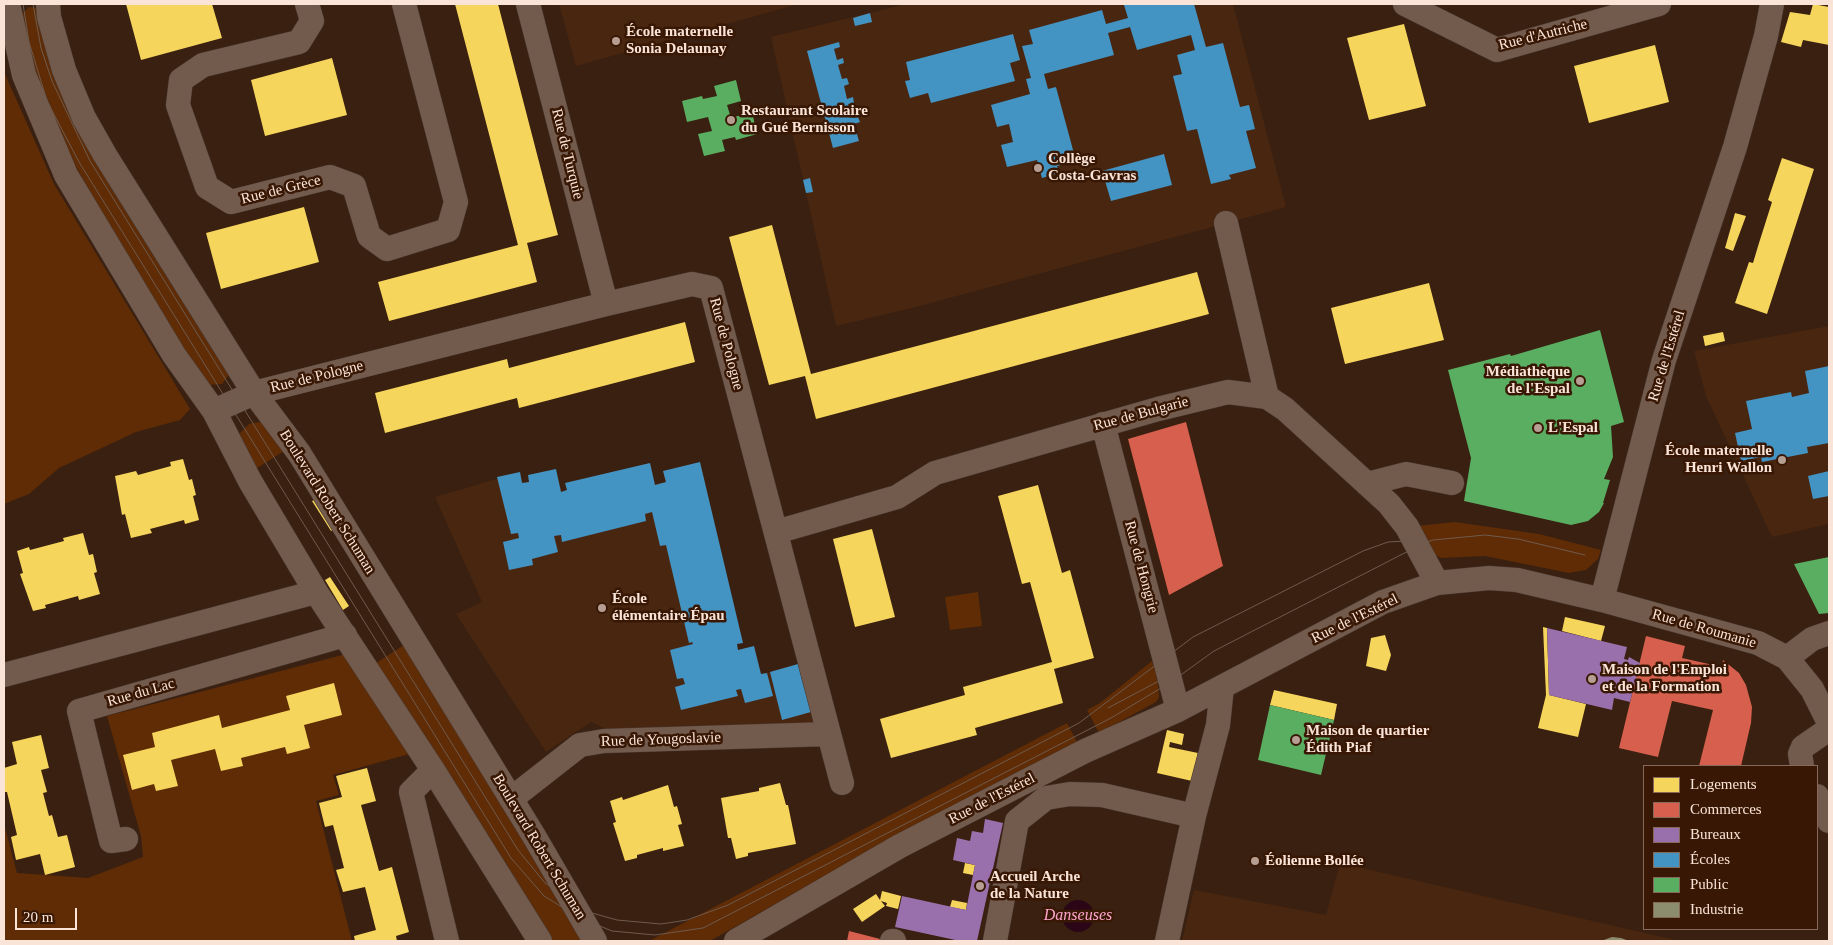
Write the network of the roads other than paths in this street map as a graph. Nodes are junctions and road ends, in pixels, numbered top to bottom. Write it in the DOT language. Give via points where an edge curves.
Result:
graph roads {
  1 [pos="8,4"];
  2 [pos="48,4"];
  3 [pos="307,4"];
  4 [pos="404,4"];
  5 [pos="528,4"];
  6 [pos="1405,4"];
  7 [pos="1660,4"];
  8 [pos="1772,4"];
  9 [pos="1226,223"];
  10 [pos="606,304"];
  11 [pos="254,393"];
  12 [pos="1276,403"];
  13 [pos="214,411"];
  14 [pos="1103,424"];
  15 [pos="1452,483"];
  16 [pos="1367,484"];
  17 [pos="776,532"];
  18 [pos="1437,583"];
  19 [pos="316,592"];
  20 [pos="1602,600"];
  21 [pos="1829,633"];
  22 [pos="345,636"];
  23 [pos="1787,658"];
  24 [pos="4,675"];
  25 [pos="1222,687"];
  26 [pos="1178,710"];
  27 [pos="1829,723"];
  28 [pos="1829,729"];
  29 [pos="829,734"];
  30 [pos="1802,765"];
  31 [pos="433,770"];
  32 [pos="842,783"];
  33 [pos="1818,798"];
  34 [pos="511,799"];
  35 [pos="1194,816"];
  36 [pos="1829,821"];
  37 [pos="126,840"];
  38 [pos="447,941"];
  39 [pos="540,941"];
  40 [pos="595,941"];
  41 [pos="736,941"];
  42 [pos="995,941"];
  43 [pos="1167,941"];
  1 -- 13 [label="street" via="24,75 66,175 174,355"];
  2 -- 11 [label="street, Boulevard Robert Schuman" via="64,70 84,118"];
  3 -- 4 [label="street, Rue de Grèce" via="312,21 298,42 203,66 181,80 178,105 207,187 231,202 330,177 354,186 369,236 387,249 448,230 456,202"];
  5 -- 10 [label="street, Rue de Turquie"];
  6 -- 7 [label="street, Rue d'Autriche" via="1497,50"];
  8 -- 20 [label="street, Rue de l'Estérel" via="1735,147 1664,360"];
  9 -- 12 [label="street"];
  10 -- 11 [label="street, Rue de Pologne"];
  10 -- 17 [label="street, Rue de Pologne" via="692,284 711,288"];
  11 -- 13 [label="street, Rue de Pologne"];
  11 -- 34 [label="street, Boulevard Robert Schuman" via="299,452"];
  12 -- 14 [label="street, Rue de Bulgarie" via="1228,392"];
  12 -- 16 [label="street"];
  13 -- 19 [label="street" via="250,481"];
  14 -- 17 [label="street, Rue de Bulgarie" via="935,473 896,498"];
  14 -- 26 [label="street, Rue de Hongrie"];
  15 -- 16 [label="street" via="1406,474"];
  16 -- 18 [label="street" via="1401,517"];
  17 -- 29 [label="street, Rue de Pologne"];
  18 -- 20 [label="street, Rue de l'Estérel" via="1490,578 1517,580"];
  18 -- 25 [label="street, Rue de l'Estérel" via="1383,602"];
  19 -- 22 [label="street"];
  19 -- 24 [label="street"];
  20 -- 23 [label="street, Rue de Roumanie" via="1758,643"];
  21 -- 23 [label="street" via="1812,639"];
  22 -- 31 [label="street"];
  22 -- 37 [label="street, Rue du Lac" via="79,711 111,841"];
  23 -- 27 [label="street, Rue de Roumanie" via="1812,689"];
  25 -- 26 [label="street, Rue de l'Estérel"];
  25 -- 35 [label="street" via="1218,725"];
  26 -- 41 [label="street, Rue de l'Estérel" via="1085,751 900,846"];
  28 -- 30 [label="street" via="1803,747 1800,754"];
  29 -- 32 [label="street, Rue de Pologne"];
  29 -- 34 [label="street, Rue de Yougoslavie" via="580,745"];
  31 -- 38 [label="street" via="411,792"];
  31 -- 39 [label="street"];
  33 -- 36 [label="street"];
  34 -- 40 [label="street, Boulevard Robert Schuman"];
  35 -- 42 [label="street" via="1102,795 1070,794 1046,798 1017,820"];
  35 -- 43 [label="street"];
}
